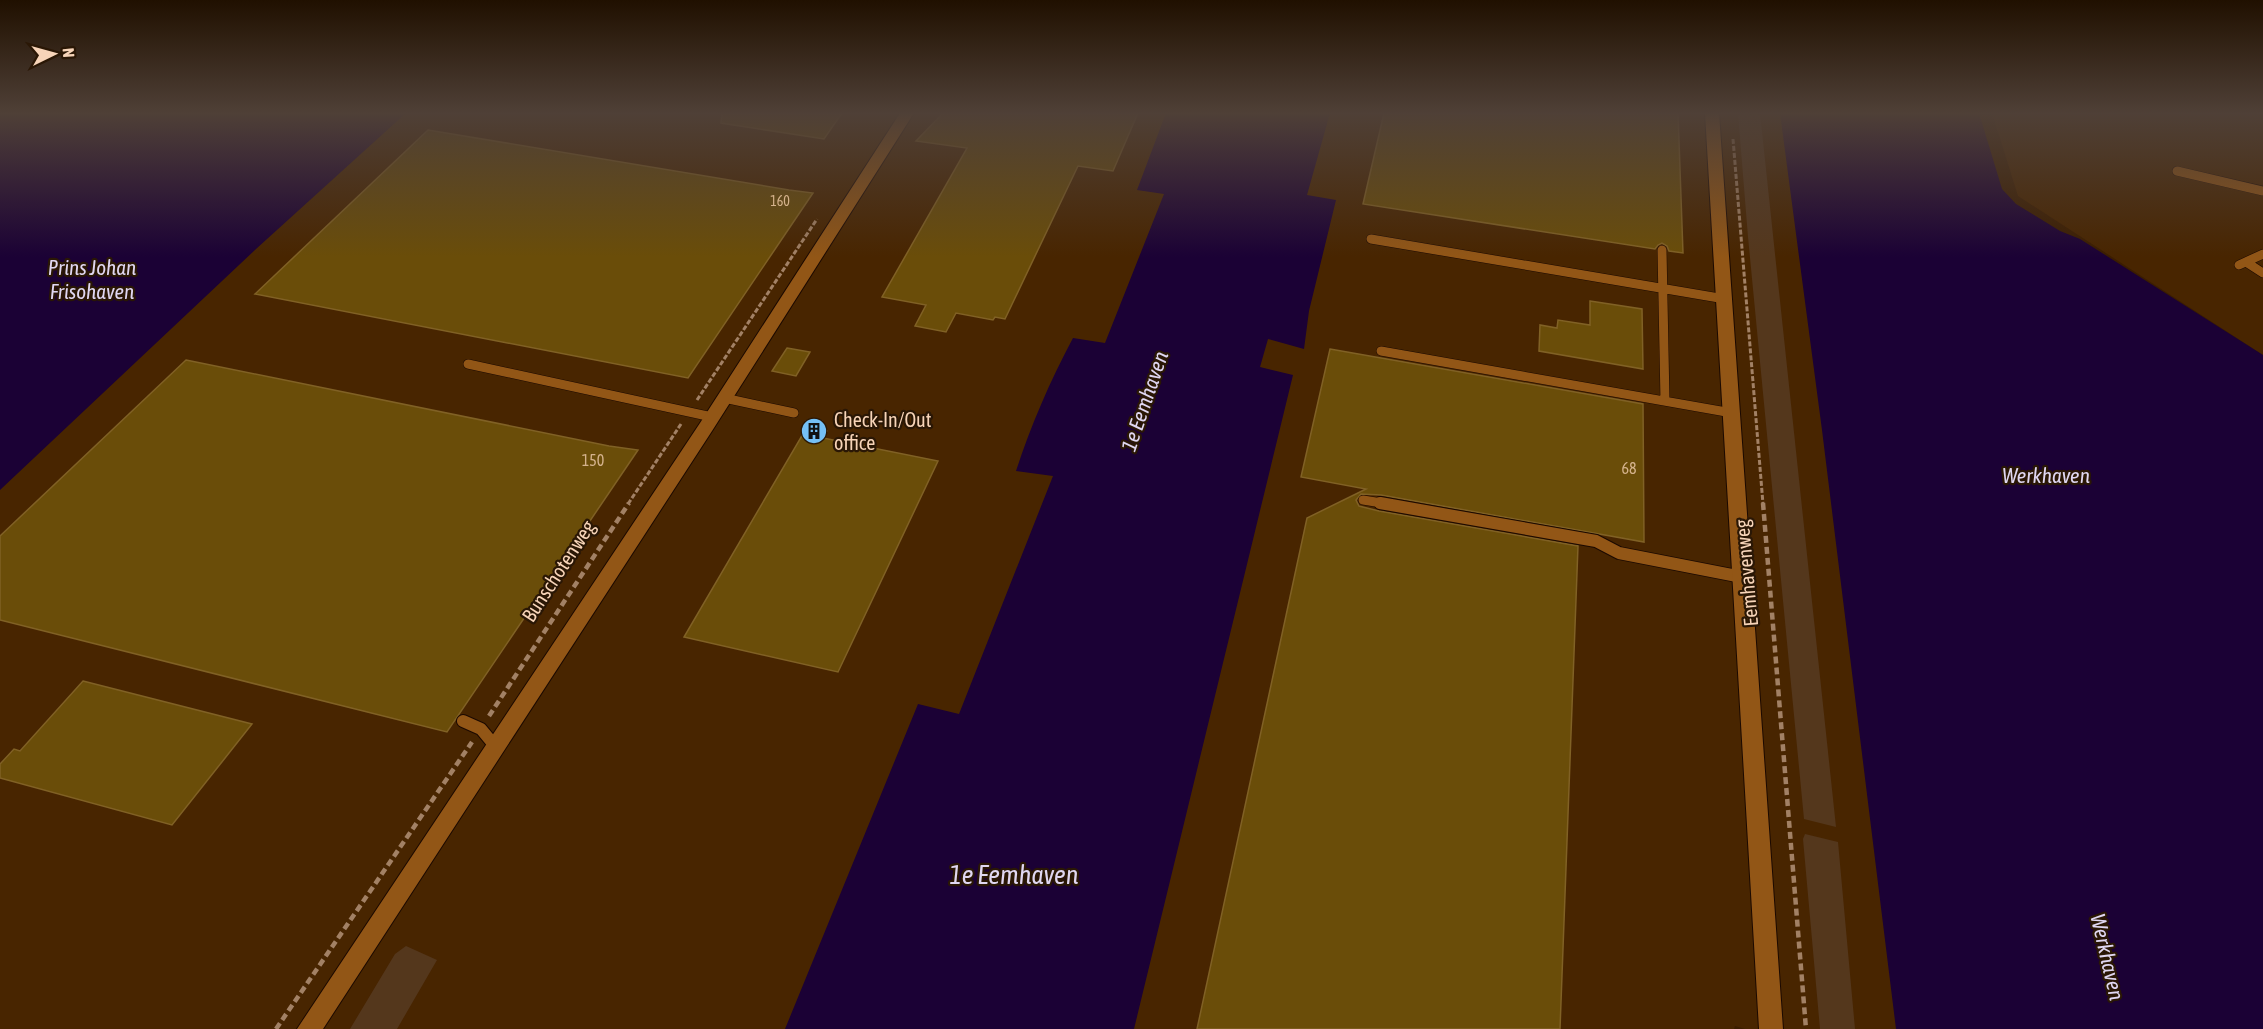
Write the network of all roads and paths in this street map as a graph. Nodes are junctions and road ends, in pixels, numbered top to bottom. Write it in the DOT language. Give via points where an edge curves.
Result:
graph roads {
  1 [pos="876,161"];
  2 [pos="1716,161"];
  3 [pos="1735,161"];
  4 [pos="2177,171"];
  5 [pos="2263,191"];
  6 [pos="819,216"];
  7 [pos="1371,239"];
  8 [pos="1662,250"];
  9 [pos="2263,254"];
  10 [pos="2263,273"];
  11 [pos="1662,288"];
  12 [pos="1725,299"];
  13 [pos="1381,351"];
  14 [pos="468,364"];
  15 [pos="724,398"];
  16 [pos="1665,401"];
  17 [pos="689,412"];
  18 [pos="794,412"];
  19 [pos="1732,413"];
  20 [pos="712,417"];
  21 [pos="1363,500"];
  22 [pos="1742,577"];
  23 [pos="464,721"];
  24 [pos="481,729"];
  25 [pos="495,746"];
  26 [pos="276,1029"];
  27 [pos="309,1029"];
  28 [pos="1771,1029"];
  29 [pos="1806,1029"];
  1 -- 15 [label="street"];
  2 -- 12 [label="street, Eemhavenweg"];
  3 -- 29 [label="path, Eemhavenweg"];
  4 -- 5 [label="lane"];
  6 -- 17 [label="path, Bunschotenweg"];
  7 -- 11 [label="lane"];
  8 -- 11 [label="lane"];
  9 -- 10 [label="lane" via="2243,263"];
  11 -- 12 [label="lane"];
  11 -- 16 [label="lane"];
  12 -- 19 [label="street, Eemhavenweg"];
  13 -- 16 [label="lane"];
  14 -- 17 [label="lane"];
  15 -- 18 [label="lane"];
  15 -- 20 [label="street"];
  16 -- 19 [label="lane"];
  17 -- 20 [label="lane"];
  17 -- 24 [label="path, Bunschotenweg"];
  19 -- 22 [label="street, Eemhavenweg"];
  20 -- 25 [label="street"];
  21 -- 22 [label="lane" via="1596,542 1619,553"];
  22 -- 28 [label="street, Eemhavenweg"];
  23 -- 24 [label="lane"];
  24 -- 25 [label="lane"];
  24 -- 26 [label="path, Bunschotenweg"];
  25 -- 27 [label="street"];
}
